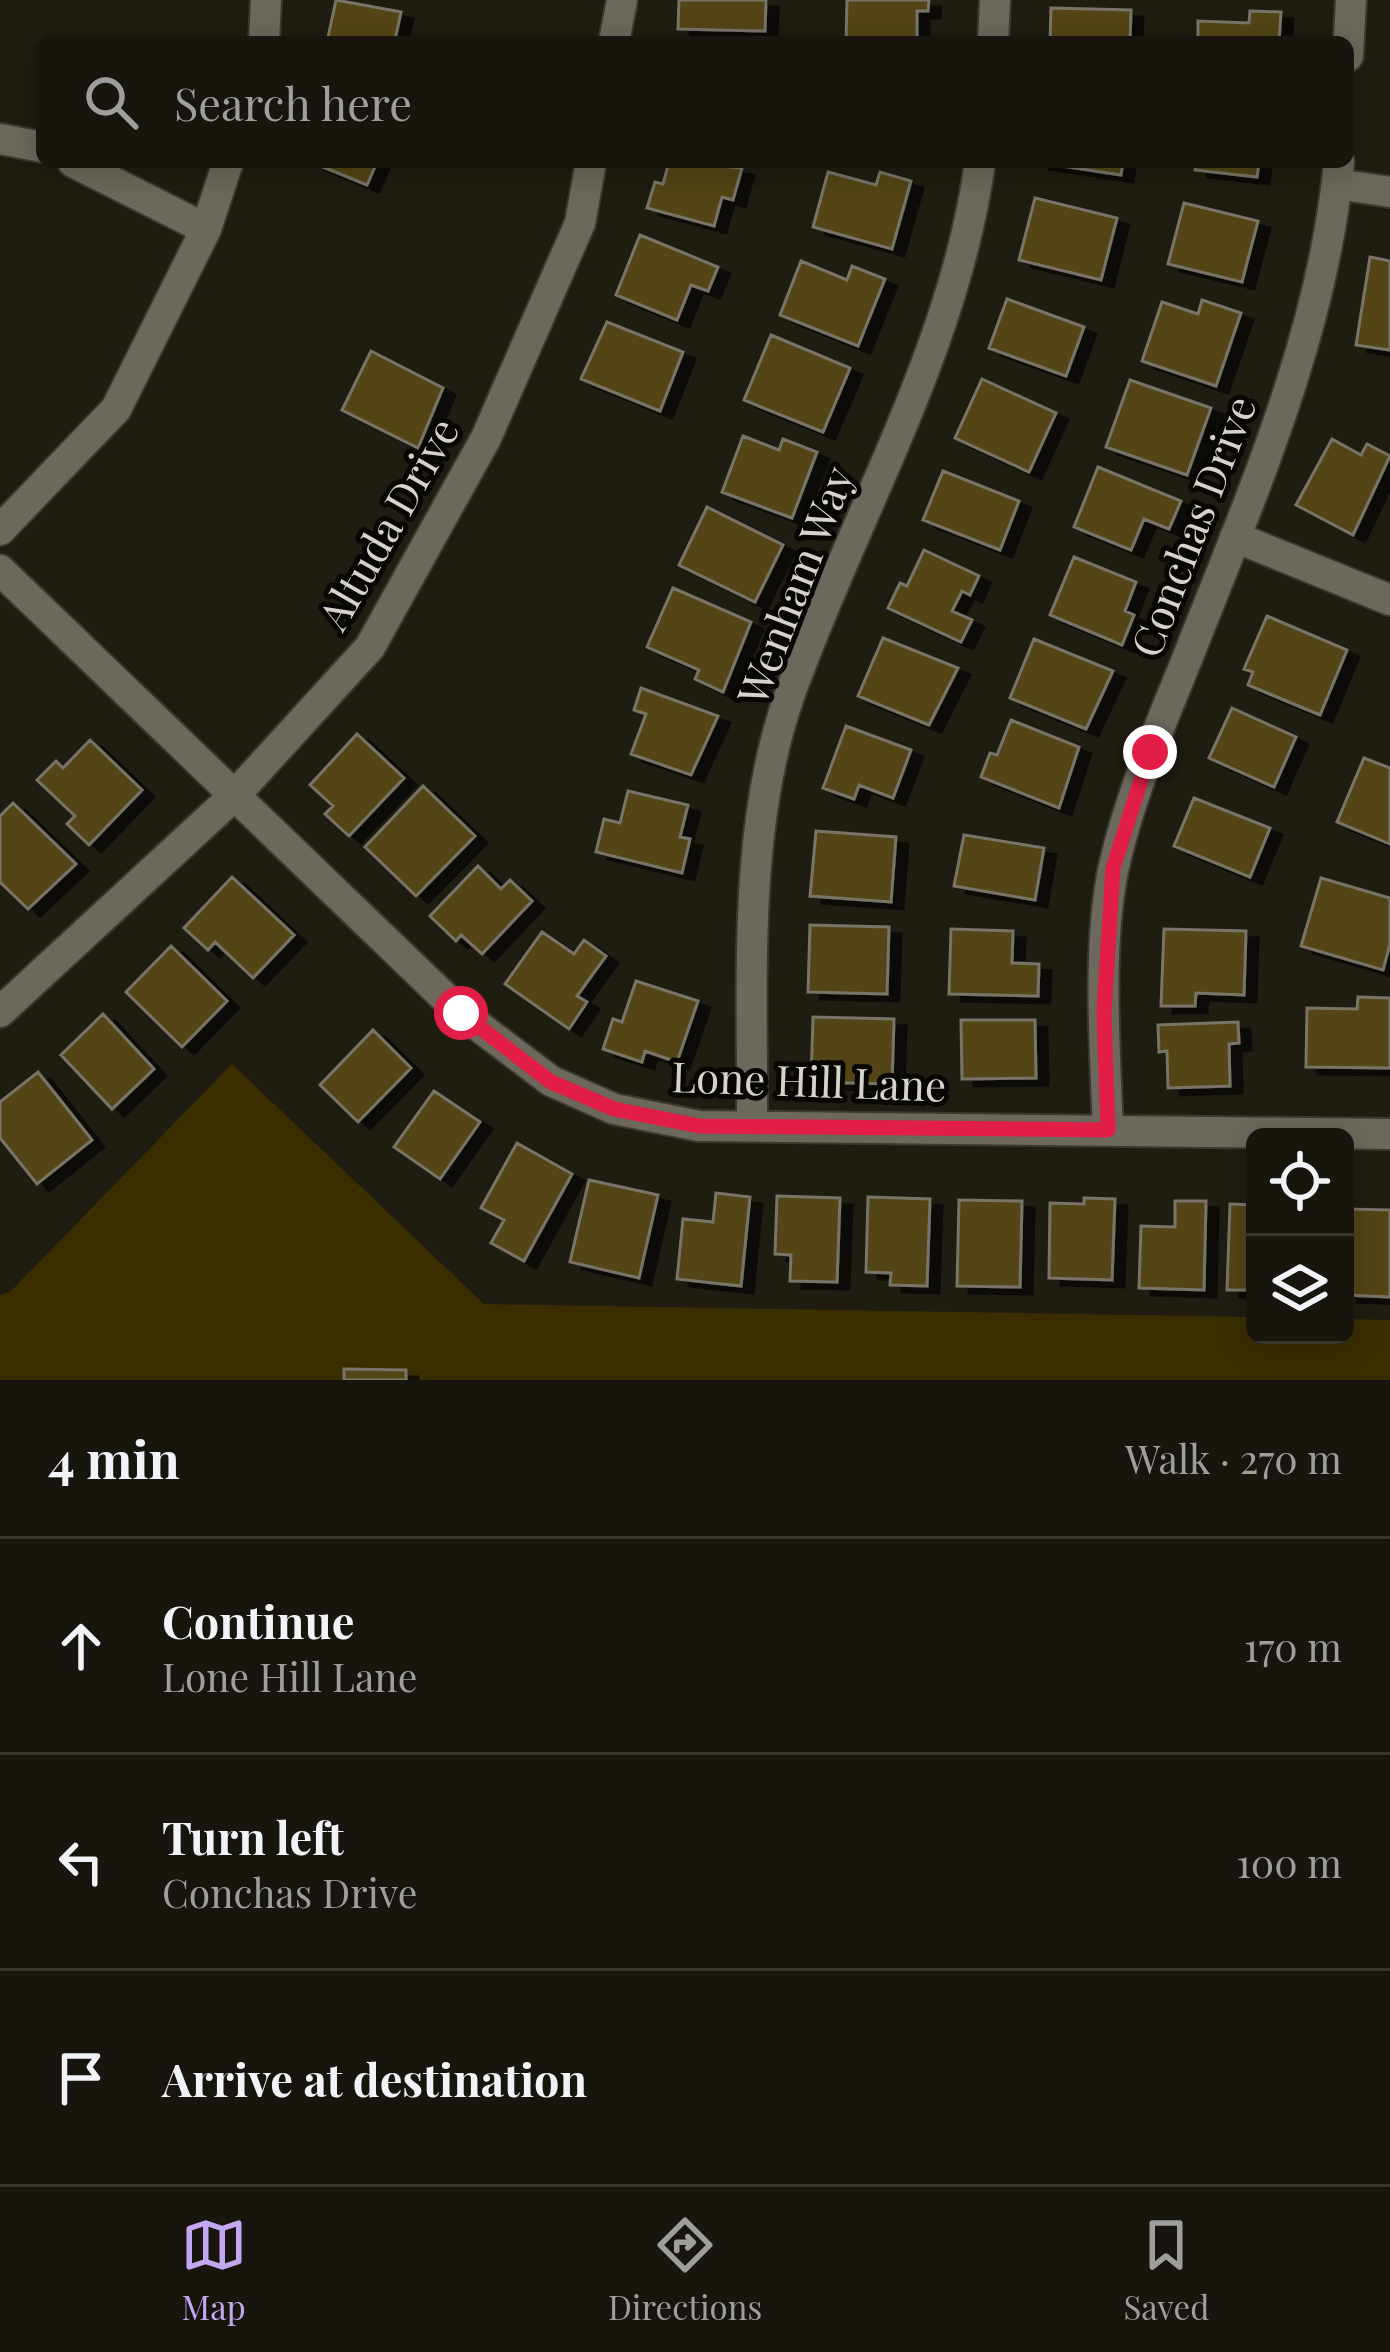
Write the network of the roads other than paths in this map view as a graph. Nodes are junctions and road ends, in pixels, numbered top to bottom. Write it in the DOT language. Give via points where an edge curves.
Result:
graph roads {
  1 [pos="266,0"];
  2 [pos="622,0"];
  3 [pos="995,0"];
  4 [pos="1351,0"];
  5 [pos="264,36"];
  6 [pos="615,36"];
  7 [pos="993,36"];
  8 [pos="1349,36"];
  9 [pos="0,139"];
  10 [pos="36,146"];
  11 [pos="85,168"];
  12 [pos="226,168"];
  13 [pos="590,168"];
  14 [pos="979,168"];
  15 [pos="1338,173"];
  16 [pos="1390,192"];
  17 [pos="206,229"];
  18 [pos="0,530"];
  19 [pos="1235,537"];
  20 [pos="0,570"];
  21 [pos="1390,600"];
  22 [pos="236,794"];
  23 [pos="0,1012"];
  24 [pos="752,1123"];
  25 [pos="1108,1130"];
  26 [pos="1390,1134"];
  1 -- 5 [label="street"];
  2 -- 6 [label="street"];
  3 -- 7 [label="street"];
  4 -- 8 [label="street"];
  9 -- 10 [label="street"];
  11 -- 17 [label="street"];
  12 -- 17 [label="street"];
  13 -- 22 [label="street, Altuda Drive" via="580,223 486,438 370,647"];
  14 -- 24 [label="street, Wenham Way" via="971,230 884,469 789,694 759,830"];
  15 -- 16 [label="street"];
  15 -- 19 [label="street, Conchas Drive" via="1333,224 1275,437"];
  17 -- 18 [label="street" via="116,409"];
  19 -- 21 [label="street"];
  19 -- 25 [label="street, Conchas Drive" via="1113,868 1104,1012"];
  20 -- 22 [label="street, Lone Hill Lane"];
  22 -- 23 [label="street, Altuda Drive"];
  22 -- 24 [label="street, Lone Hill Lane" via="461,1013 551,1082 614,1109 699,1126"];
  24 -- 25 [label="street, Lone Hill Lane"];
  25 -- 26 [label="street, Lone Hill Lane"];
}
